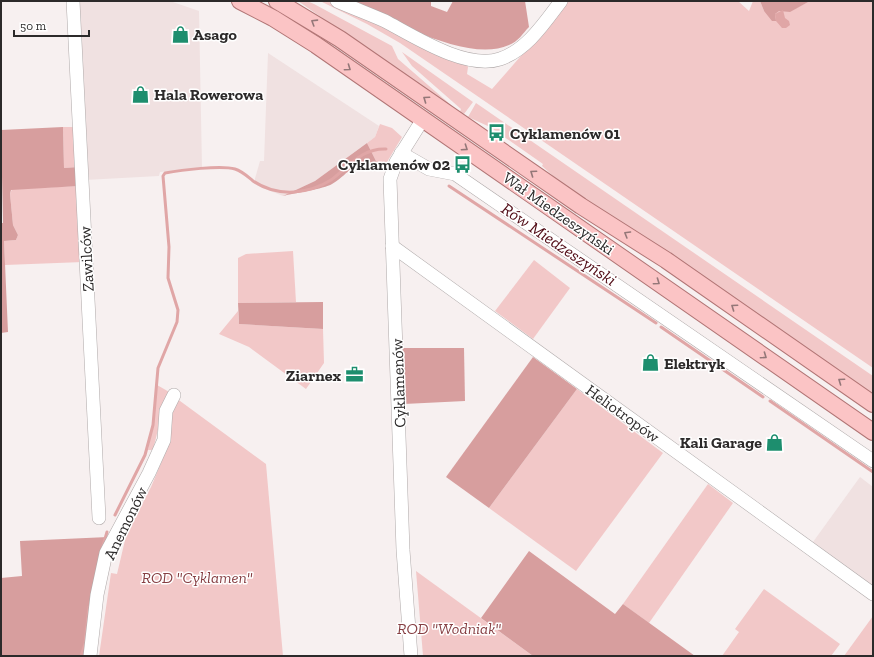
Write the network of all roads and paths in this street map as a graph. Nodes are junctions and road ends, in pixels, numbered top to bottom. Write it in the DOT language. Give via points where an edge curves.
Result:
graph roads {
  1 [pos="73,1"];
  2 [pos="240,1"];
  3 [pos="277,1"];
  4 [pos="337,1"];
  5 [pos="561,1"];
  6 [pos="423,119"];
  7 [pos="401,153"];
  8 [pos="392,246"];
  9 [pos="174,395"];
  10 [pos="873,404"];
  11 [pos="873,432"];
  12 [pos="873,461"];
  13 [pos="99,518"];
  14 [pos="873,594"];
  15 [pos="90,656"];
  16 [pos="411,656"];
  1 -- 13 [label="street, Zawilców"];
  2 -- 6 [label="main road, Wał Miedzeszyński, one-way" via="303,37"];
  10 -- 3 [label="main road, Wał Miedzeszyński, one-way" via="677,267 570,199 340,39"];
  4 -- 5 [label="street" via="455,55 472,60 490,61 500,59 525,44 547,21"];
  6 -- 7 [label="street, Cyklamenów"];
  6 -- 11 [label="main road, Wał Miedzeszyński, one-way"];
  7 -- 8 [label="street, Cyklamenów" via="390,179"];
  7 -- 12 [label="street" via="429,169 455,174"];
  8 -- 14 [label="street, Heliotropów"];
  8 -- 16 [label="street, Cyklamenów" via="404,550"];
  9 -- 15 [label="street, Anemonów" via="166,411 164,440 122,527 106,554 97,595"];
}
